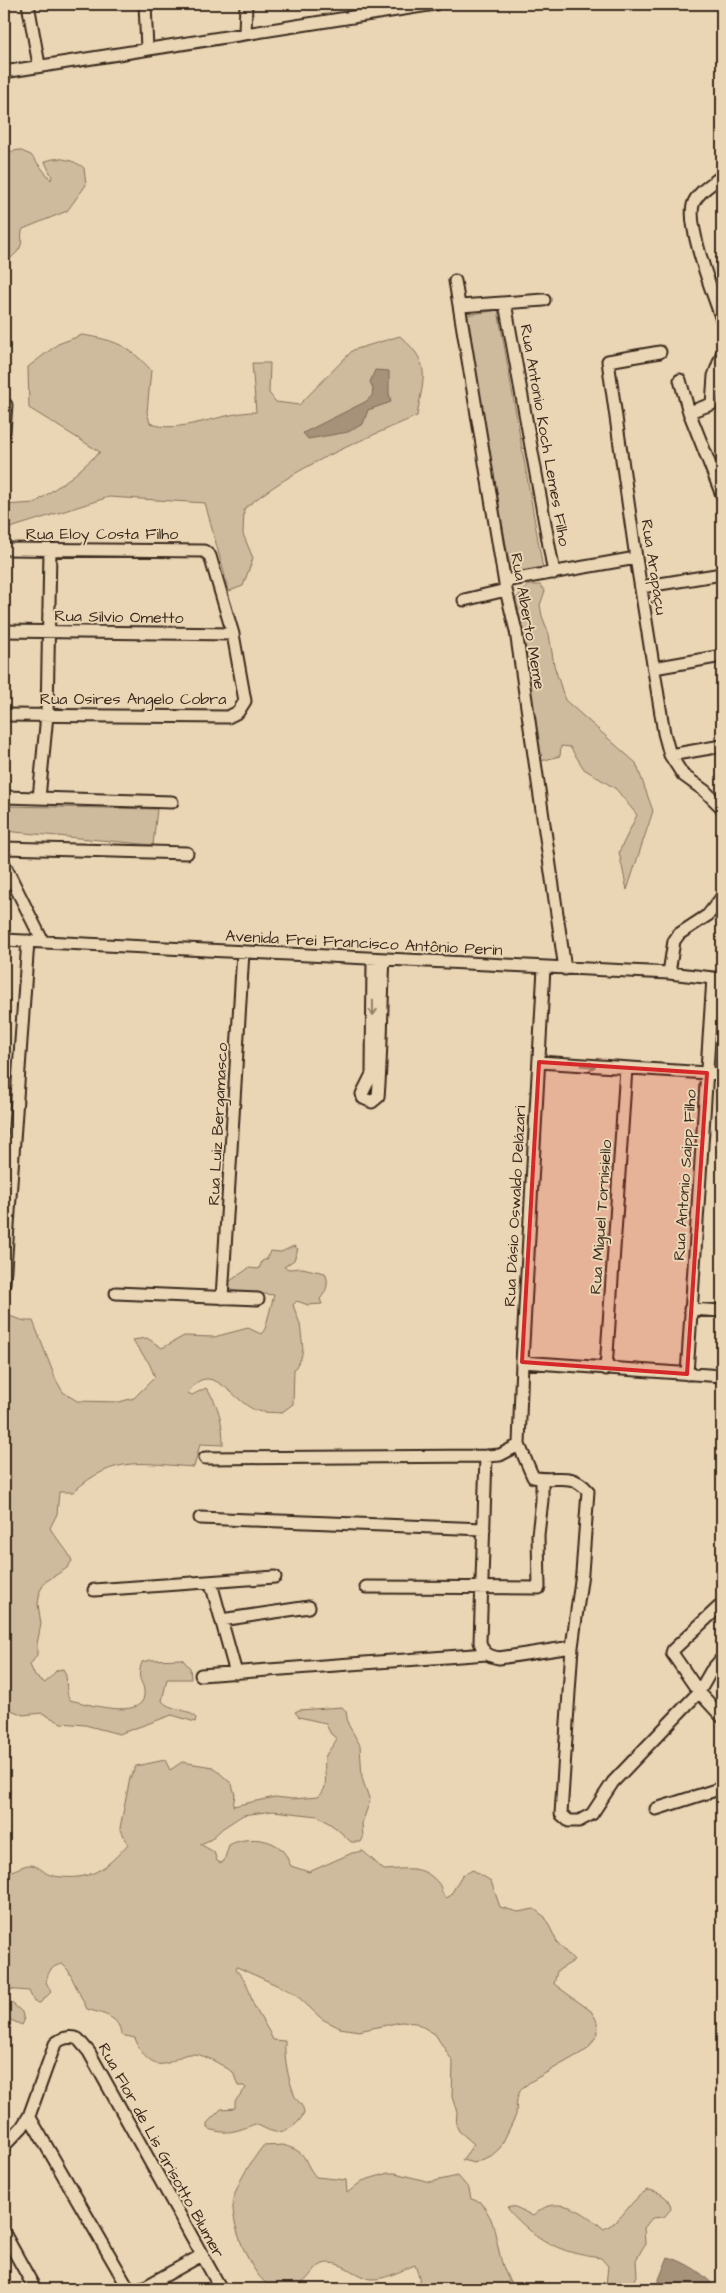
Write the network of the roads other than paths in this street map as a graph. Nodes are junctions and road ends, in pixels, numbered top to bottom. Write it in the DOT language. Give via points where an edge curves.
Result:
graph roads {
  1 [pos="28,4"];
  2 [pos="146,4"];
  3 [pos="246,4"];
  4 [pos="435,4"];
  5 [pos="385,8"];
  6 [pos="244,33"];
  7 [pos="147,49"];
  8 [pos="40,65"];
  9 [pos="4,72"];
  10 [pos="722,176"];
  11 [pos="455,281"];
  12 [pos="544,300"];
  13 [pos="505,303"];
  14 [pos="460,306"];
  15 [pos="722,320"];
  16 [pos="660,352"];
  17 [pos="722,354"];
  18 [pos="680,380"];
  19 [pos="6,404"];
  20 [pos="690,412"];
  21 [pos="4,432"];
  22 [pos="718,473"];
  23 [pos="722,495"];
  24 [pos="4,549"];
  25 [pos="50,550"];
  26 [pos="200,550"];
  27 [pos="636,558"];
  28 [pos="554,573"];
  29 [pos="722,574"];
  30 [pos="505,586"];
  31 [pos="641,587"];
  32 [pos="464,600"];
  33 [pos="4,631"];
  34 [pos="48,631"];
  35 [pos="233,634"];
  36 [pos="722,656"];
  37 [pos="654,668"];
  38 [pos="4,715"];
  39 [pos="47,715"];
  40 [pos="722,746"];
  41 [pos="670,755"];
  42 [pos="4,797"];
  43 [pos="39,798"];
  44 [pos="172,802"];
  45 [pos="722,808"];
  46 [pos="4,848"];
  47 [pos="187,853"];
  48 [pos="4,864"];
  49 [pos="722,897"];
  50 [pos="4,940"];
  51 [pos="28,941"];
  52 [pos="43,942"];
  53 [pos="244,952"];
  54 [pos="378,959"];
  55 [pos="544,968"];
  56 [pos="566,968"];
  57 [pos="669,973"];
  58 [pos="718,979"];
  59 [pos="539,1062"];
  60 [pos="626,1068"];
  61 [pos="707,1073"];
  62 [pos="722,1074"];
  63 [pos="4,1283"];
  64 [pos="116,1293"];
  65 [pos="222,1298"];
  66 [pos="258,1298"];
  67 [pos="690,1309"];
  68 [pos="722,1311"];
  69 [pos="522,1362"];
  70 [pos="606,1369"];
  71 [pos="686,1374"];
  72 [pos="722,1376"];
  73 [pos="519,1445"];
  74 [pos="486,1456"];
  75 [pos="205,1458"];
  76 [pos="542,1479"];
  77 [pos="200,1518"];
  78 [pos="484,1529"];
  79 [pos="275,1577"];
  80 [pos="210,1583"];
  81 [pos="366,1587"];
  82 [pos="482,1587"];
  83 [pos="94,1590"];
  84 [pos="722,1604"];
  85 [pos="309,1607"];
  86 [pos="221,1620"];
  87 [pos="572,1647"];
  88 [pos="487,1654"];
  89 [pos="722,1658"];
  90 [pos="236,1673"];
  91 [pos="201,1676"];
  92 [pos="699,1692"];
  93 [pos="722,1717"];
  94 [pos="722,1788"];
  95 [pos="656,1809"];
  96 [pos="29,2116"];
  97 [pos="4,2146"];
  98 [pos="4,2233"];
  99 [pos="202,2255"];
  100 [pos="34,2289"];
  101 [pos="129,2289"];
  102 [pos="141,2289"];
  103 [pos="221,2289"];
  1 -- 8 [label="street"];
  2 -- 7 [label="street"];
  3 -- 6 [label="street"];
  4 -- 5 [label="street"];
  5 -- 6 [label="street"];
  6 -- 7 [label="street"];
  7 -- 8 [label="street"];
  8 -- 9 [label="street"];
  10 -- 15 [label="street" via="693,203 692,213 699,252"];
  11 -- 14 [label="street, Rua Alberto Meme"];
  12 -- 13 [label="street"];
  13 -- 14 [label="street"];
  13 -- 28 [label="street, Rua Antonio Koch Lemes Filho"];
  14 -- 30 [label="street, Rua Alberto Meme"];
  16 -- 27 [label="street, Rua Arapaçu" via="608,361"];
  17 -- 20 [label="street" via="714,376 712,404"];
  18 -- 20 [label="street"];
  19 -- 21 [label="street"];
  20 -- 22 [label="street"];
  22 -- 23 [label="street"];
  24 -- 25 [label="street, Rua Eloy Costa Filho"];
  25 -- 26 [label="street, Rua Eloy Costa Filho"];
  25 -- 34 [label="street"];
  26 -- 35 [label="street, Rua Osires Angelo Cobra" via="210,556"];
  27 -- 28 [label="street"];
  27 -- 31 [label="street, Rua Arapaçu"];
  28 -- 30 [label="street"];
  29 -- 31 [label="street"];
  30 -- 32 [label="street"];
  30 -- 56 [label="street, Rua Alberto Meme" via="516,631"];
  31 -- 37 [label="street, Rua Arapaçu"];
  33 -- 34 [label="street, Rua Silvio Ometto"];
  34 -- 35 [label="street, Rua Silvio Ometto"];
  34 -- 39 [label="street"];
  35 -- 39 [label="street, Rua Osires Angelo Cobra" via="245,701 238,712 228,717"];
  36 -- 37 [label="street"];
  37 -- 41 [label="street, Rua Arapaçu"];
  38 -- 39 [label="street, Rua Osires Angelo Cobra"];
  39 -- 43 [label="street"];
  40 -- 41 [label="street"];
  41 -- 45 [label="street, Rua Arapaçu" via="683,775"];
  42 -- 43 [label="street"];
  43 -- 44 [label="street"];
  46 -- 47 [label="street"];
  48 -- 52 [label="street"];
  49 -- 57 [label="street" via="708,915 679,934 674,941"];
  50 -- 51 [label="street, Avenida Frei Francisco Antônio Perin"];
  51 -- 52 [label="street, Avenida Frei Francisco Antônio Perin"];
  51 -- 63 [label="street"];
  52 -- 53 [label="street, Avenida Frei Francisco Antônio Perin"];
  53 -- 54 [label="street, Avenida Frei Francisco Antônio Perin"];
  53 -- 65 [label="street, Rua Luiz Bergamasco"];
  54 -- 54 [label="street, one-way" via="372,1074 362,1094 372,1102 378,1096 382,1052"];
  54 -- 55 [label="street, Avenida Frei Francisco Antônio Perin"];
  55 -- 56 [label="street, Avenida Frei Francisco Antônio Perin"];
  55 -- 59 [label="street, Rua Dásio Oswaldo Delázari"];
  56 -- 57 [label="street, Avenida Frei Francisco Antônio Perin"];
  57 -- 58 [label="street, Avenida Frei Francisco Antônio Perin"];
  58 -- 61 [label="street, Rua Antonio Saipp Filho"];
  59 -- 60 [label="street, one-way"];
  59 -- 69 [label="street, Rua Dásio Oswaldo Delázari"];
  60 -- 61 [label="street"];
  60 -- 70 [label="street, Rua Miguel Tornisiello"];
  61 -- 62 [label="street"];
  61 -- 67 [label="street, Rua Antonio Saipp Filho"];
  64 -- 65 [label="street"];
  65 -- 66 [label="street"];
  67 -- 68 [label="street"];
  67 -- 71 [label="street, Rua Antonio Saipp Filho"];
  69 -- 70 [label="street"];
  69 -- 73 [label="street, Rua Dásio Oswaldo Delázari"];
  70 -- 71 [label="street"];
  71 -- 72 [label="street"];
  73 -- 74 [label="street" via="500,1455"];
  73 -- 76 [label="street" via="533,1477"];
  74 -- 75 [label="street"];
  74 -- 78 [label="street"];
  76 -- 82 [label="street" via="539,1588"];
  76 -- 87 [label="street" via="563,1477 581,1483 588,1492"];
  77 -- 78 [label="street"];
  78 -- 82 [label="street"];
  79 -- 80 [label="street"];
  80 -- 83 [label="street"];
  80 -- 86 [label="street"];
  81 -- 82 [label="street"];
  82 -- 88 [label="street" via="480,1642"];
  84 -- 92 [label="street" via="672,1653"];
  85 -- 86 [label="street"];
  86 -- 90 [label="street"];
  87 -- 88 [label="street" via="499,1658"];
  87 -- 92 [label="street" via="561,1814 568,1821 579,1821 592,1814 613,1782"];
  88 -- 90 [label="street"];
  89 -- 92 [label="street"];
  90 -- 91 [label="street"];
  92 -- 93 [label="street"];
  94 -- 95 [label="street"];
  96 -- 97 [label="street"];
  96 -- 99 [label="street, Rua Flor de Lis Grisotto Blumer" via="57,2041 78,2039 89,2052"];
  96 -- 101 [label="street"];
  98 -- 100 [label="street"];
  99 -- 102 [label="street"];
  99 -- 103 [label="street, Rua Flor de Lis Grisotto Blumer"];
}
